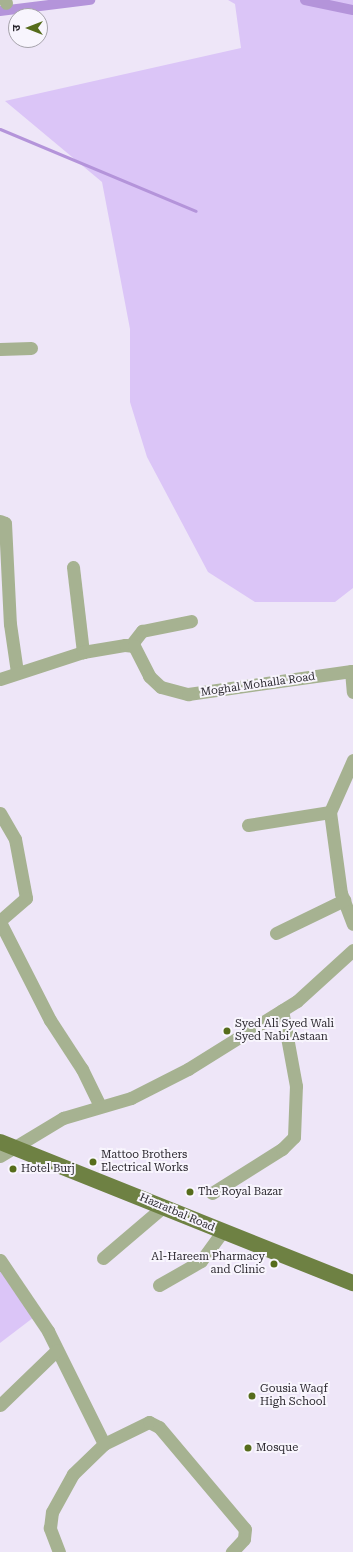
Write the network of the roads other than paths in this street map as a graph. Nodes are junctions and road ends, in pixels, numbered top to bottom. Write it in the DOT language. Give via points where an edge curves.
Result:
graph roads {
  1 [pos="31,348"];
  2 [pos="0,349"];
  3 [pos="0,521"];
  4 [pos="73,567"];
  5 [pos="191,621"];
  6 [pos="5,625"];
  7 [pos="131,645"];
  8 [pos="82,652"];
  9 [pos="352,670"];
  10 [pos="17,672"];
  11 [pos="0,679"];
  12 [pos="353,692"];
  13 [pos="353,760"];
  14 [pos="330,812"];
  15 [pos="0,813"];
  16 [pos="248,825"];
  17 [pos="346,894"];
  18 [pos="0,921"];
  19 [pos="353,924"];
  20 [pos="276,933"];
  21 [pos="353,950"];
  22 [pos="282,1010"];
  23 [pos="99,1104"];
  24 [pos="4,1149"];
  25 [pos="212,1193"];
  26 [pos="163,1207"];
  27 [pos="222,1232"];
  28 [pos="103,1258"];
  29 [pos="0,1260"];
  30 [pos="353,1284"];
  31 [pos="159,1285"];
  32 [pos="57,1350"];
  33 [pos="0,1405"];
  34 [pos="104,1444"];
  35 [pos="60,1552"];
  36 [pos="232,1552"];
  1 -- 2 [label="street"];
  3 -- 6 [label="street" via="5,523"];
  4 -- 8 [label="street"];
  5 -- 7 [label="street" via="142,631"];
  6 -- 10 [label="street"];
  7 -- 8 [label="street"];
  7 -- 9 [label="street, Moghal Mohalla Road" via="155,681 188,694"];
  8 -- 10 [label="street"];
  9 -- 12 [label="street"];
  10 -- 11 [label="street"];
  13 -- 14 [label="street"];
  14 -- 16 [label="street"];
  14 -- 17 [label="street"];
  15 -- 18 [label="street" via="14,839 26,898 20,907"];
  17 -- 19 [label="street"];
  17 -- 20 [label="street"];
  18 -- 23 [label="street" via="50,1020 82,1069"];
  21 -- 22 [label="street"];
  22 -- 23 [label="street" via="166,1081 131,1098"];
  22 -- 25 [label="street" via="296,1086 294,1136 282,1149"];
  23 -- 24 [label="street" via="63,1118"];
  24 -- 26 [label="main road, Hazratbal Road"];
  26 -- 27 [label="main road, Hazratbal Road"];
  26 -- 28 [label="street"];
  27 -- 30 [label="main road, Hazratbal Road"];
  27 -- 31 [label="street" via="201,1261"];
  29 -- 32 [label="street"];
  32 -- 33 [label="street"];
  32 -- 34 [label="street"];
  34 -- 35 [label="street" via="73,1474 52,1512 50,1528"];
  34 -- 36 [label="street" via="149,1422 159,1427 245,1529 244,1539"];
}
